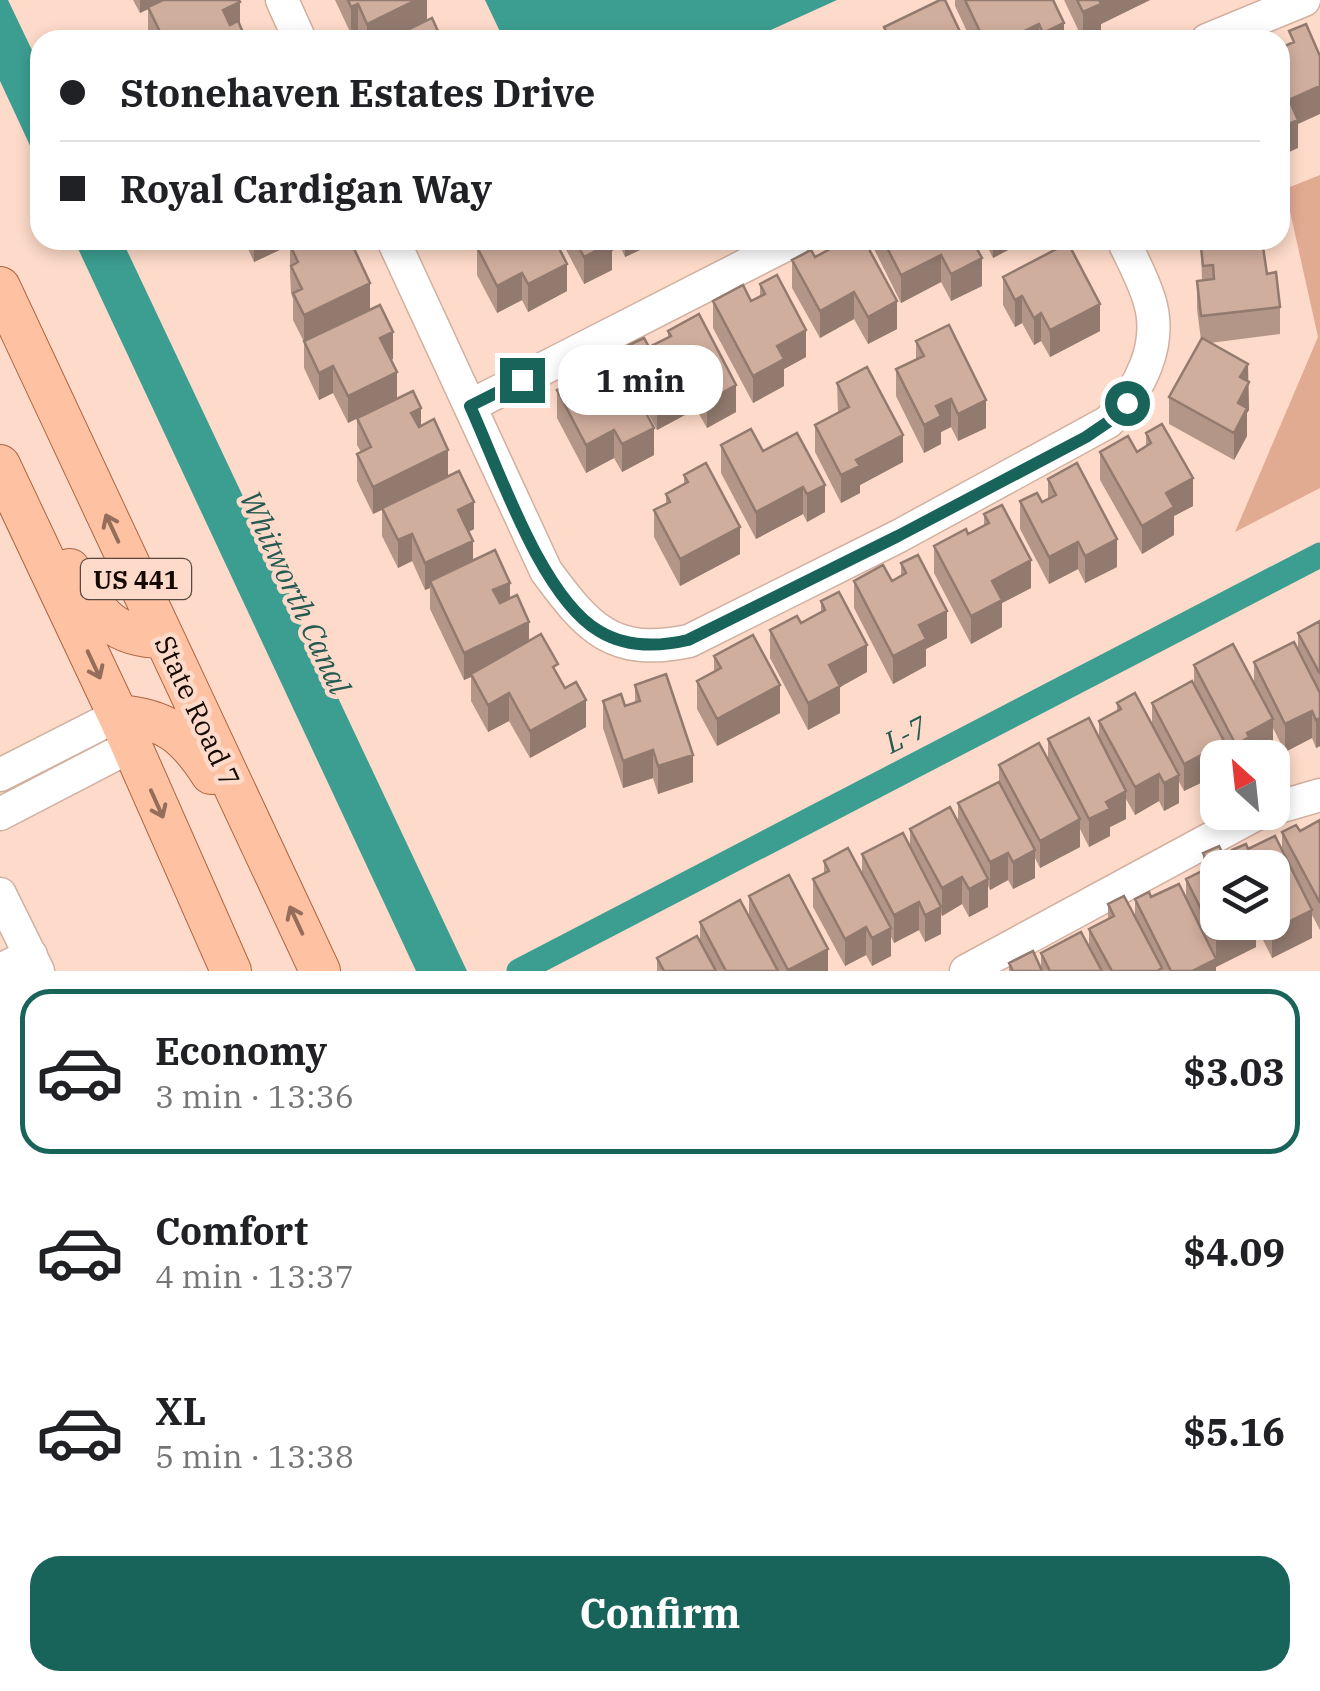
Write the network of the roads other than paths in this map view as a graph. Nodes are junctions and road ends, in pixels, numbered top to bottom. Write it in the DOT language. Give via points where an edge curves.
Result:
graph roads {
  1 [pos="282,0"];
  2 [pos="1304,0"];
  3 [pos="296,30"];
  4 [pos="1231,30"];
  5 [pos="398,250"];
  6 [pos="774,250"];
  7 [pos="1127,250"];
  8 [pos="0,287"];
  9 [pos="470,406"];
  10 [pos="0,455"];
  11 [pos="0,465"];
  12 [pos="164,638"];
  13 [pos="124,731"];
  14 [pos="0,775"];
  15 [pos="1320,795"];
  16 [pos="1290,804"];
  17 [pos="0,814"];
  18 [pos="1227,830"];
  19 [pos="272,870"];
  20 [pos="0,894"];
  21 [pos="23,953"];
  22 [pos="0,970"];
  23 [pos="231,971"];
  24 [pos="320,971"];
  25 [pos="966,971"];
  1 -- 3 [label="street"];
  2 -- 4 [label="street"];
  5 -- 9 [label="street"];
  6 -- 9 [label="street"];
  7 -- 9 [label="street" via="1150,301 1150,355 1127,403 1108,422 898,536 666,646 631,643 580,617 546,572"];
  12 -- 8 [label="main road, State Road 7 / US 441, one-way"];
  10 -- 12 [label="main road" via="92,604 115,628"];
  11 -- 13 [label="main road, US 441, one-way"];
  12 -- 19 [label="main road, State Road 7 / US 441"];
  13 -- 14 [label="street"];
  13 -- 17 [label="street"];
  13 -- 19 [label="main road" via="145,717 193,747"];
  13 -- 23 [label="main road, US 441, one-way"];
  15 -- 16 [label="street"];
  18 -- 25 [label="street"];
  24 -- 19 [label="main road, State Road 7 / US 441, one-way"];
  20 -- 21 [label="street"];
  21 -- 22 [label="street"];
}
